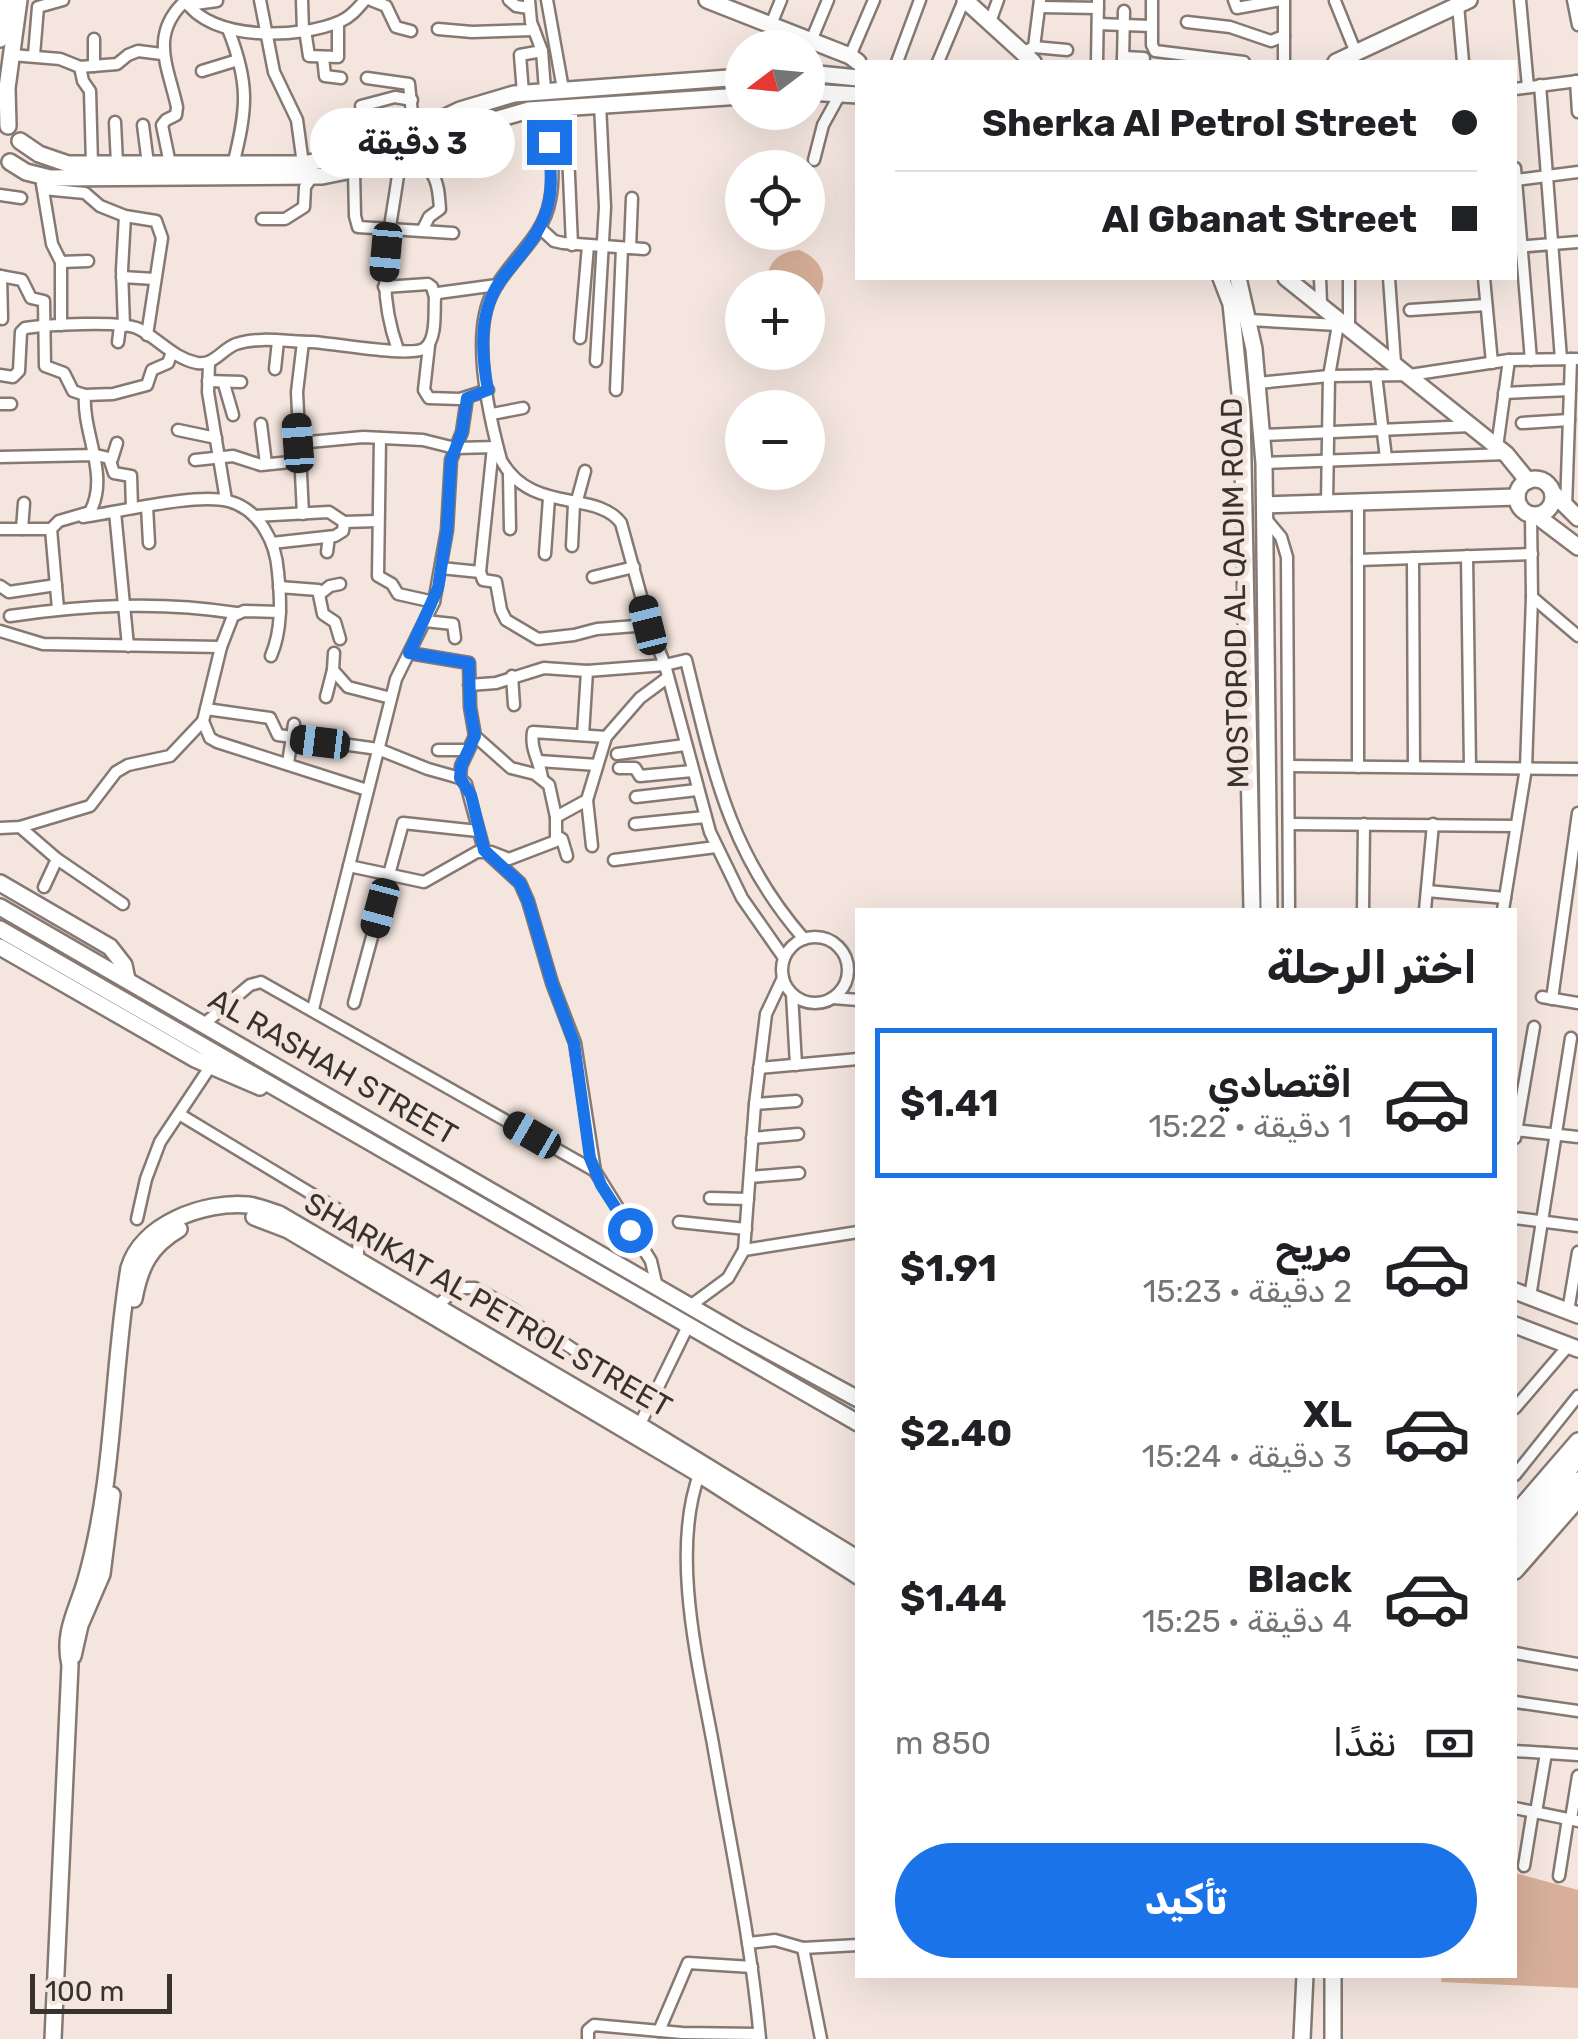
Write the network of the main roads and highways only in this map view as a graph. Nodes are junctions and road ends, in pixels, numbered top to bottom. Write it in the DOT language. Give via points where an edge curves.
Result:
graph roads {
  1 [pos="5,0"];
  2 [pos="20,0"];
  3 [pos="964,0"];
  4 [pos="713,1"];
  5 [pos="1464,2"];
  6 [pos="0,39"];
  7 [pos="1028,56"];
  8 [pos="854,59"];
  9 [pos="1340,60"];
  10 [pos="825,74"];
  11 [pos="725,78"];
  12 [pos="855,78"];
  13 [pos="825,93"];
  14 [pos="855,94"];
  15 [pos="725,97"];
  16 [pos="546,98"];
  17 [pos="443,118"];
  18 [pos="4,126"];
  19 [pos="418,131"];
  20 [pos="452,134"];
  21 [pos="20,141"];
  22 [pos="426,148"];
  23 [pos="5,164"];
  24 [pos="307,170"];
  25 [pos="1222,280"];
  26 [pos="1239,280"];
  27 [pos="1289,280"];
  28 [pos="1528,480"];
  29 [pos="1553,493"];
  30 [pos="1517,497"];
  31 [pos="1265,512"];
  32 [pos="1572,513"];
  33 [pos="1534,516"];
  34 [pos="1578,547"];
  35 [pos="0,883"];
  36 [pos="0,906"];
  37 [pos="1256,908"];
  38 [pos="1256,908"];
  39 [pos="0,929"];
  40 [pos="0,947"];
  41 [pos="127,980"];
  42 [pos="277,1090"];
  43 [pos="357,1265"];
  44 [pos="1522,1294"];
  45 [pos="1573,1314"];
  46 [pos="1517,1326"];
  47 [pos="1574,1347"];
  48 [pos="855,1397"];
  49 [pos="855,1422"];
  50 [pos="637,1430"];
  51 [pos="1578,1441"];
  52 [pos="1578,1459"];
  53 [pos="701,1470"];
  54 [pos="1578,1480"];
  55 [pos="1578,1499"];
  56 [pos="1517,1512"];
  57 [pos="1517,1530"];
  58 [pos="1517,1551"];
  59 [pos="855,1557"];
  60 [pos="1517,1570"];
  61 [pos="855,1574"];
  62 [pos="1305,1978"];
  63 [pos="1333,1978"];
  64 [pos="53,2039"];
  65 [pos="1302,2039"];
  66 [pos="1333,2039"];
  1 -- 6 [label="main road"];
  2 -- 18 [label="main road"];
  3 -- 7 [label="main road"];
  4 -- 8 [label="main road"];
  5 -- 9 [label="main road"];
  10 -- 12 [label="main road"];
  11 -- 16 [label="main road" via="563,88"];
  13 -- 14 [label="main road"];
  15 -- 16 [label="main road" via="566,106"];
  16 -- 17 [label="main road" via="523,93"];
  16 -- 20 [label="main road"];
  17 -- 19 [label="main road"];
  17 -- 20 [label="main road"];
  18 -- 21 [label="main road"];
  19 -- 22 [label="main road" via="429,132"];
  19 -- 24 [label="main road"];
  20 -- 22 [label="main road"];
  21 -- 23 [label="main road" via="18,156"];
  21 -- 24 [label="main road" via="58,162"];
  22 -- 24 [label="main road" via="354,171"];
  23 -- 24 [label="main road" via="42,183"];
  25 -- 37 [label="main road, MOSTOROD AL QADIM ROAD" via="1231,304 1242,412"];
  26 -- 31 [label="main road, MOSTOROD AL QADIM ROAD" via="1258,383"];
  27 -- 28 [label="main road" via="1502,450"];
  28 -- 29 [label="main road" via="1544,481"];
  28 -- 30 [label="main road"];
  29 -- 32 [label="main road"];
  29 -- 33 [label="main road" via="1550,508"];
  30 -- 31 [label="main road" via="1327,503"];
  30 -- 33 [label="main road" via="1521,509"];
  31 -- 38 [label="main road, MOSTOROD AL QADIM ROAD"];
  33 -- 34 [label="main road"];
  35 -- 41 [label="main road" via="110,947"];
  36 -- 41 [label="main road, AL RASHAH STREET"];
  39 -- 42 [label="main road, AL RASHAH STREET"];
  40 -- 42 [label="main road" via="210,1067"];
  41 -- 48 [label="main road, AL RASHAH STREET"];
  42 -- 49 [label="main road, AL RASHAH STREET"];
  43 -- 50 [label="main road, SHARIKAT AL PETROL STREET"];
  43 -- 50 [label="main road, SHARIKAT AL PETROL STREET" via="437,1306"];
  43 -- 64 [label="main road, SHARIKAT AL PETROL STREET" via="278,1214 246,1204 204,1210 140,1244 129,1268 101,1509 66,1649"];
  44 -- 45 [label="main road"];
  46 -- 47 [label="main road"];
  50 -- 53 [label="main road, SHARIKAT AL PETROL STREET"];
  51 -- 56 [label="main road"];
  52 -- 57 [label="main road"];
  53 -- 59 [label="main road, SHARIKAT AL PETROL STREET"];
  53 -- 61 [label="main road, SHARIKAT AL PETROL STREET"];
  54 -- 58 [label="main road"];
  55 -- 60 [label="main road"];
  62 -- 65 [label="main road"];
  63 -- 66 [label="main road"];
}
